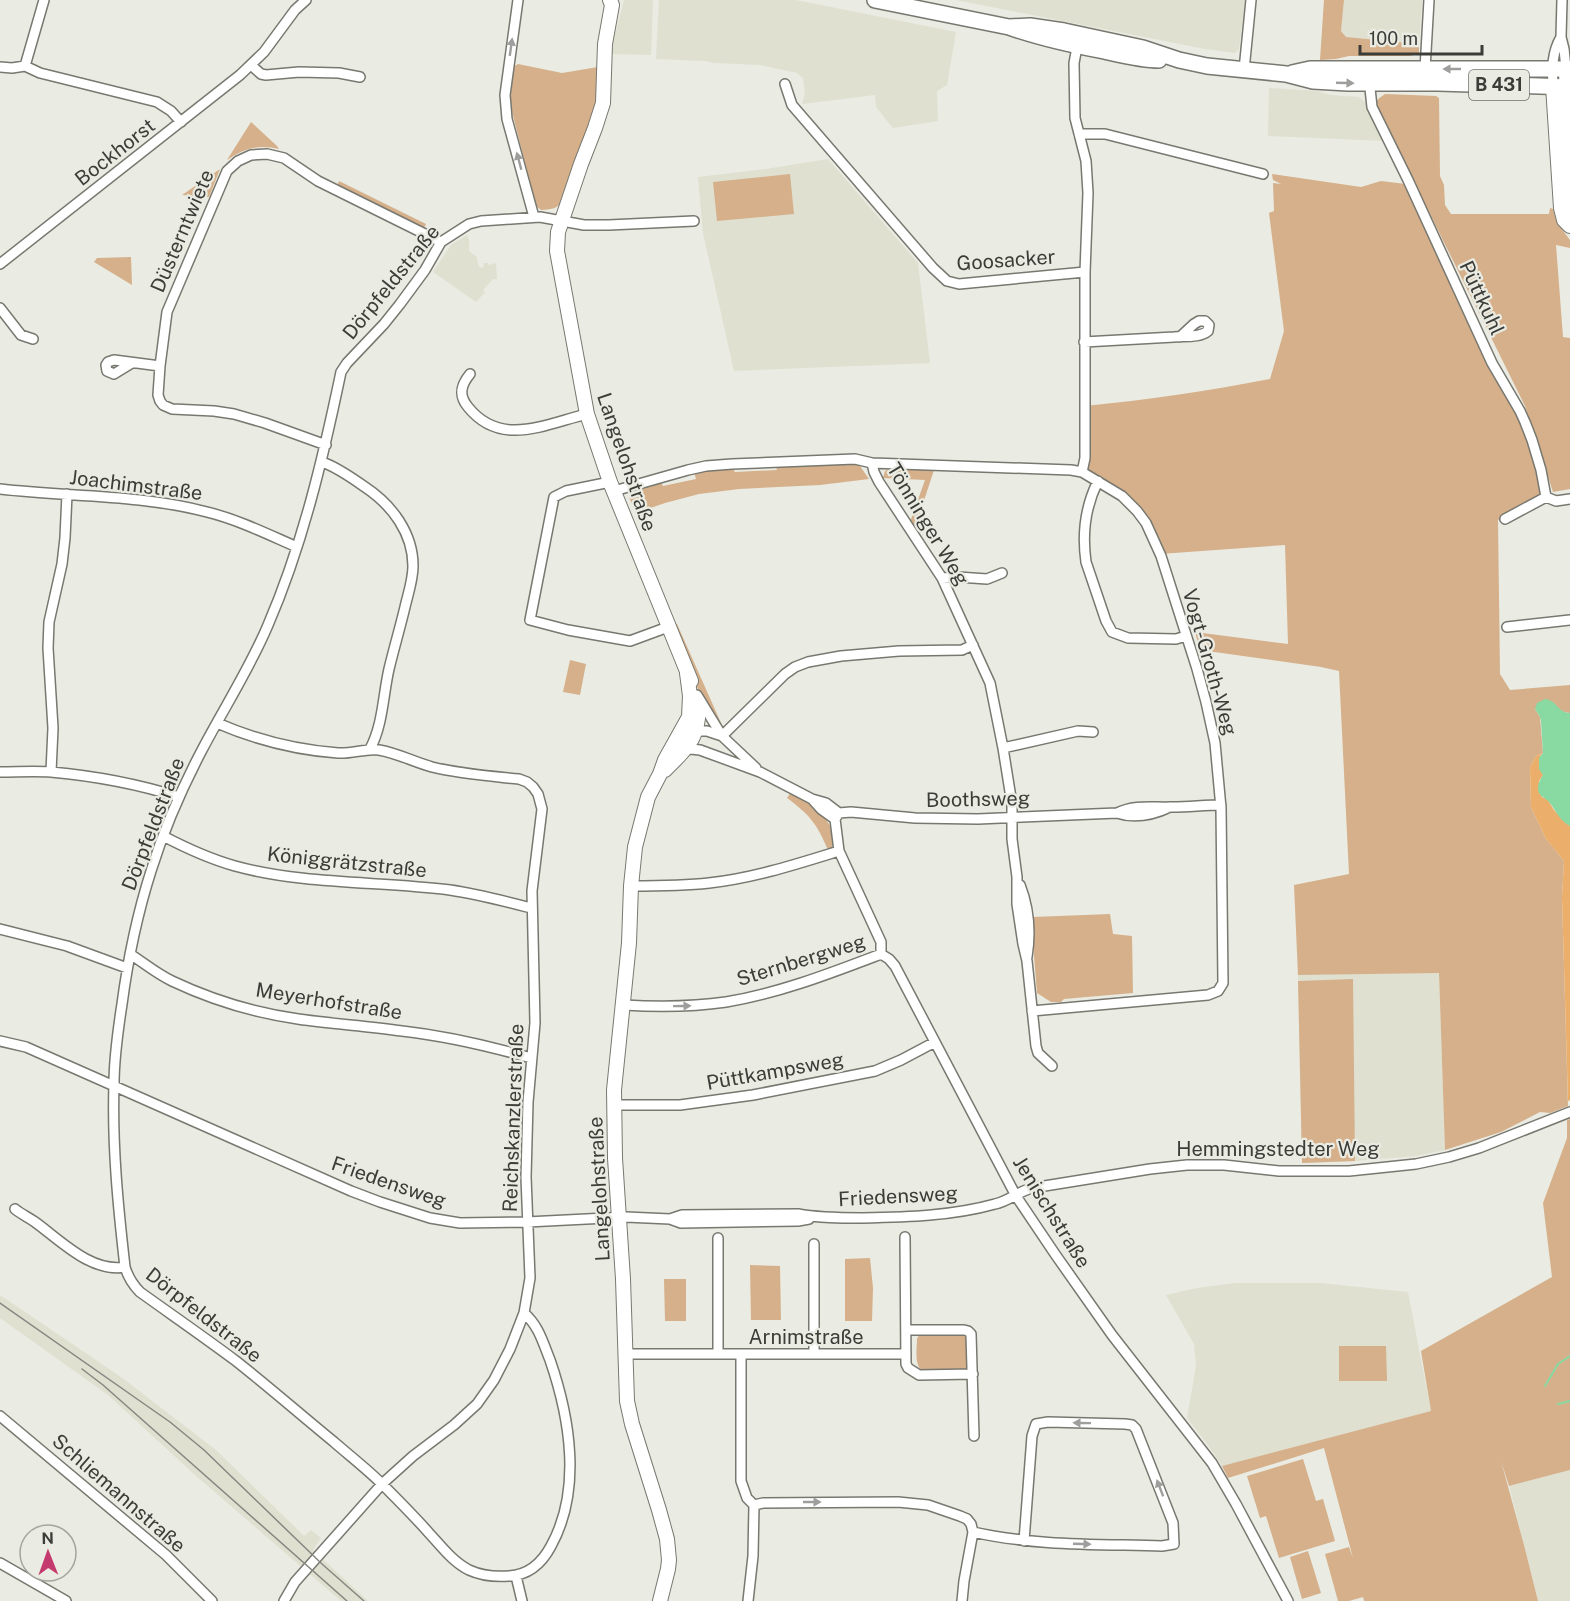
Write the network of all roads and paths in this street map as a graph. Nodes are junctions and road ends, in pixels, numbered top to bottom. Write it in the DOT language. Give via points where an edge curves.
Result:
graph roads {
  1 [pos="44,0"];
  2 [pos="306,0"];
  3 [pos="518,0"];
  4 [pos="875,0"];
  5 [pos="1251,0"];
  6 [pos="1429,0"];
  7 [pos="1562,0"];
  8 [pos="612,2"];
  9 [pos="1078,40"];
  10 [pos="0,66"];
  11 [pos="25,66"];
  12 [pos="251,66"];
  13 [pos="1425,69"];
  14 [pos="1563,69"];
  15 [pos="1244,70"];
  16 [pos="1369,76"];
  17 [pos="360,77"];
  18 [pos="784,84"];
  19 [pos="1563,87"];
  20 [pos="181,122"];
  21 [pos="1079,134"];
  22 [pos="1263,174"];
  23 [pos="1570,212"];
  24 [pos="534,217"];
  25 [pos="562,220"];
  26 [pos="694,221"];
  27 [pos="1570,225"];
  28 [pos="441,242"];
  29 [pos="0,264"];
  30 [pos="1085,272"];
  31 [pos="0,308"];
  32 [pos="1180,337"];
  33 [pos="33,339"];
  34 [pos="1084,342"];
  35 [pos="132,363"];
  36 [pos="160,366"];
  37 [pos="470,374"];
  38 [pos="586,414"];
  39 [pos="326,445"];
  40 [pos="322,462"];
  41 [pos="872,463"];
  42 [pos="1082,472"];
  43 [pos="1098,481"];
  44 [pos="612,487"];
  45 [pos="0,489"];
  46 [pos="68,494"];
  47 [pos="1546,497"];
  48 [pos="1570,499"];
  49 [pos="1504,519"];
  50 [pos="297,547"];
  51 [pos="1002,573"];
  52 [pos="942,578"];
  53 [pos="1570,620"];
  54 [pos="668,627"];
  55 [pos="1507,627"];
  56 [pos="1186,636"];
  57 [pos="973,645"];
  58 [pos="687,673"];
  59 [pos="697,695"];
  60 [pos="217,723"];
  61 [pos="378,728"];
  62 [pos="691,730"];
  63 [pos="1093,732"];
  64 [pos="722,736"];
  65 [pos="1003,748"];
  66 [pos="370,749"];
  67 [pos="683,751"];
  68 [pos="705,751"];
  69 [pos="391,753"];
  70 [pos="0,772"];
  71 [pos="51,772"];
  72 [pos="760,772"];
  73 [pos="660,774"];
  74 [pos="179,797"];
  75 [pos="1221,805"];
  76 [pos="837,816"];
  77 [pos="1012,818"];
  78 [pos="163,836"];
  79 [pos="839,851"];
  80 [pos="631,886"];
  81 [pos="531,908"];
  82 [pos="0,929"];
  83 [pos="130,954"];
  84 [pos="881,954"];
  85 [pos="127,968"];
  86 [pos="624,1005"];
  87 [pos="1032,1011"];
  88 [pos="0,1041"];
  89 [pos="935,1042"];
  90 [pos="531,1058"];
  91 [pos="1052,1066"];
  92 [pos="114,1086"];
  93 [pos="614,1105"];
  94 [pos="1570,1112"];
  95 [pos="1016,1196"];
  96 [pos="15,1209"];
  97 [pos="619,1217"];
  98 [pos="527,1222"];
  99 [pos="905,1237"];
  100 [pos="718,1238"];
  101 [pos="814,1244"];
  102 [pos="125,1267"];
  103 [pos="524,1313"];
  104 [pos="906,1330"];
  105 [pos="625,1354"];
  106 [pos="718,1354"];
  107 [pos="814,1354"];
  108 [pos="906,1354"];
  109 [pos="741,1355"];
  110 [pos="973,1374"];
  111 [pos="0,1416"];
  112 [pos="974,1436"];
  113 [pos="382,1484"];
  114 [pos="754,1505"];
  115 [pos="973,1532"];
  116 [pos="1024,1541"];
  117 [pos="0,1563"];
  118 [pos="516,1576"];
  119 [pos="66,1601"];
  120 [pos="212,1601"];
  121 [pos="284,1601"];
  122 [pos="522,1601"];
  123 [pos="660,1601"];
  124 [pos="748,1601"];
  125 [pos="962,1601"];
  126 [pos="1288,1601"];
  1 -- 11 [label="street"];
  2 -- 12 [label="street, Bockhorst"];
  24 -- 3 [label="street, one-way" via="507,119 505,95"];
  4 -- 9 [label="main road, B 431" via="1026,33"];
  5 -- 15 [label="street"];
  6 -- 13 [label="street"];
  7 -- 14 [label="street" via="1561,37 1554,50"];
  8 -- 25 [label="street, Langelohstraße" via="605,44 603,103"];
  9 -- 15 [label="main road, B 431" via="1152,60"];
  9 -- 21 [label="street, Goosacker" via="1074,63"];
  10 -- 11 [label="street"];
  11 -- 20 [label="street" via="39,73 157,102"];
  12 -- 17 [label="street" via="266,75 299,72"];
  12 -- 20 [label="street, Bockhorst"];
  14 -- 13 [label="main road, B 431, one-way"];
  13 -- 16 [label="main road, B 431"];
  14 -- 19 [label="street"];
  15 -- 16 [label="main road, B 431" via="1286,74 1310,69"];
  16 -- 19 [label="main road, B 431"];
  16 -- 47 [label="street, Püttkuhl" via="1374,112 1492,363 1525,422"];
  18 -- 30 [label="street, Goosacker" via="792,105 947,282"];
  19 -- 23 [label="street"];
  19 -- 27 [label="street" via="1561,208"];
  20 -- 29 [label="street, Bockhorst"];
  21 -- 22 [label="street" via="1105,134"];
  21 -- 30 [label="street, Goosacker" via="1088,193"];
  24 -- 25 [label="street, Dörpfeldstraße"];
  24 -- 28 [label="street, Dörpfeldstraße" via="469,224"];
  25 -- 26 [label="street" via="584,225"];
  25 -- 38 [label="street, Langelohstraße" via="557,251"];
  28 -- 36 [label="street, Düsterntwiete" via="318,181 284,158 259,154 243,158 223,178 170,305"];
  28 -- 39 [label="street, Dörpfeldstraße" via="400,304 341,372"];
  30 -- 34 [label="street"];
  31 -- 33 [label="street" via="21,335"];
  32 -- 34 [label="street"];
  34 -- 42 [label="street"];
  35 -- 36 [label="street"];
  36 -- 39 [label="street, Düsterntwiete" via="158,395 163,405 234,414"];
  37 -- 38 [label="street" via="461,389 462,398 474,413 494,426 519,431"];
  38 -- 44 [label="street, Langelohstraße"];
  39 -- 40 [label="street, Dörpfeldstraße"];
  40 -- 50 [label="street, Dörpfeldstraße"];
  40 -- 61 [label="street" via="386,503 410,547 412,578"];
  41 -- 42 [label="street, Vogt-Groth-Weg"];
  41 -- 44 [label="street, Tönninger Weg" via="840,459 724,464"];
  41 -- 52 [label="street, Tönninger Weg" via="879,482"];
  42 -- 43 [label="street, Vogt-Groth-Weg"];
  43 -- 56 [label="street, Vogt-Groth-Weg" via="1122,496 1146,523"];
  43 -- 56 [label="street" via="1087,506 1085,553 1108,627 1128,638"];
  44 -- 54 [label="street, Langelohstraße"];
  44 -- 54 [label="street, Tönninger Weg" via="566,491 554,496 530,620 630,641"];
  45 -- 46 [label="street, Joachimstraße"];
  46 -- 50 [label="street, Joachimstraße" via="141,500 202,511"];
  46 -- 71 [label="street" via="62,564 49,622"];
  47 -- 48 [label="street" via="1556,501"];
  47 -- 49 [label="street"];
  50 -- 60 [label="street, Dörpfeldstraße" via="268,627"];
  51 -- 52 [label="street" via="987,579"];
  52 -- 57 [label="street, Tönninger Weg"];
  53 -- 55 [label="street"];
  54 -- 58 [label="street, Langelohstraße"];
  56 -- 75 [label="street, Vogt-Groth-Weg" via="1212,726"];
  57 -- 64 [label="street" via="962,650 881,652 808,662 785,674"];
  57 -- 65 [label="street, Tönninger Weg" via="990,683"];
  58 -- 59 [label="street, Langelohstraße"];
  58 -- 62 [label="street, Langelohstraße"];
  59 -- 62 [label="street, Langelohstraße" via="699,712"];
  59 -- 64 [label="street"];
  60 -- 66 [label="street, Reichskanzlerstraße" via="296,747 340,753"];
  60 -- 74 [label="street, Dörpfeldstraße"];
  61 -- 66 [label="street"];
  61 -- 69 [label="street"];
  62 -- 64 [label="street"];
  62 -- 67 [label="street, Langelohstraße"];
  62 -- 68 [label="street"];
  62 -- 73 [label="street, Langelohstraße" via="665,760"];
  63 -- 65 [label="street" via="1078,731"];
  64 -- 72 [label="street"];
  65 -- 77 [label="street, Tönninger Weg"];
  66 -- 69 [label="street, Reichskanzlerstraße"];
  67 -- 68 [label="street"];
  67 -- 73 [label="street, Langelohstraße"];
  68 -- 72 [label="street"];
  69 -- 81 [label="street, Reichskanzlerstraße" via="431,767 519,778 533,787 542,809"];
  70 -- 71 [label="street"];
  71 -- 74 [label="street" via="106,779"];
  72 -- 76 [label="street" via="826,803"];
  73 -- 80 [label="street, Langelohstraße" via="642,814"];
  74 -- 78 [label="street, Dörpfeldstraße"];
  75 -- 77 [label="street, Boothsweg" via="1170,807 1144,816 1117,813"];
  75 -- 87 [label="street, Vogt-Groth-Weg" via="1221,988 1208,995"];
  76 -- 77 [label="street, Boothsweg"];
  76 -- 79 [label="street, Jenischstraße"];
  77 -- 87 [label="street, Tönninger Weg" via="1017,904"];
  78 -- 81 [label="street, Königgrätzstraße" via="215,860 277,875 450,890"];
  78 -- 83 [label="street, Dörpfeldstraße"];
  79 -- 80 [label="street" via="798,865 724,881"];
  79 -- 84 [label="street, Jenischstraße" via="881,942"];
  80 -- 86 [label="street, Langelohstraße"];
  81 -- 90 [label="street, Reichskanzlerstraße" via="535,1010"];
  82 -- 85 [label="street" via="67,946"];
  83 -- 85 [label="street, Dörpfeldstraße"];
  83 -- 90 [label="street, Meyerhofstraße" via="178,984 261,1012 460,1040"];
  86 -- 84 [label="street, Sternbergweg, one-way" via="726,1002 802,983"];
  84 -- 89 [label="street, Jenischstraße" via="895,966"];
  85 -- 92 [label="street, Dörpfeldstraße"];
  86 -- 93 [label="street, Langelohstraße"];
  87 -- 91 [label="street, Tönninger Weg" via="1038,1053"];
  88 -- 92 [label="street, Friedensweg" via="26,1047"];
  89 -- 93 [label="street, Püttkampsweg" via="875,1071 753,1095 680,1106"];
  89 -- 95 [label="street, Jenischstraße"];
  90 -- 98 [label="street, Reichskanzlerstraße"];
  92 -- 98 [label="street, Friedensweg" via="397,1208 459,1223"];
  92 -- 102 [label="street, Dörpfeldstraße" via="114,1147"];
  93 -- 97 [label="street, Langelohstraße"];
  94 -- 95 [label="street, Hemmingstedter Weg" via="1479,1148 1416,1164 1349,1171 1187,1165 1032,1188"];
  95 -- 97 [label="street, Friedensweg" via="986,1207 932,1215 690,1223"];
  95 -- 126 [label="street, Jenischstraße" via="1112,1335 1212,1463"];
  96 -- 102 [label="street" via="94,1262 108,1268"];
  97 -- 98 [label="street, Friedensweg"];
  97 -- 105 [label="street, Langelohstraße"];
  98 -- 103 [label="street, Reichskanzlerstraße" via="530,1278"];
  99 -- 104 [label="street"];
  100 -- 106 [label="street"];
  101 -- 107 [label="street"];
  102 -- 113 [label="street, Dörpfeldstraße" via="132,1285 140,1292 287,1402"];
  103 -- 113 [label="street, Reichskanzlerstraße" via="494,1380 477,1404"];
  103 -- 118 [label="street" via="537,1328 557,1382 570,1474 565,1511 552,1544 540,1563"];
  104 -- 108 [label="street"];
  104 -- 110 [label="street" via="968,1331 972,1338"];
  105 -- 106 [label="street, Arnimstraße"];
  105 -- 123 [label="street, Langelohstraße" via="628,1413 667,1539 668,1569"];
  106 -- 109 [label="street, Arnimstraße"];
  107 -- 108 [label="street, Arnimstraße"];
  107 -- 109 [label="street, Arnimstraße"];
  108 -- 110 [label="street" via="908,1368 919,1375"];
  109 -- 114 [label="street" via="741,1481"];
  110 -- 112 [label="street"];
  111 -- 120 [label="street, Schliemannstraße" via="166,1555"];
  113 -- 118 [label="street, Dörpfeldstraße" via="461,1565 480,1574"];
  113 -- 121 [label="street, Reichskanzlerstraße" via="295,1582"];
  114 -- 115 [label="street, one-way" via="923,1504 967,1519"];
  114 -- 124 [label="street"];
  115 -- 116 [label="street"];
  115 -- 125 [label="street"];
  116 -- 116 [label="street, one-way" via="1174,1544 1173,1523 1132,1425 1036,1425"];
  117 -- 119 [label="street"];
  118 -- 122 [label="street"];
}
